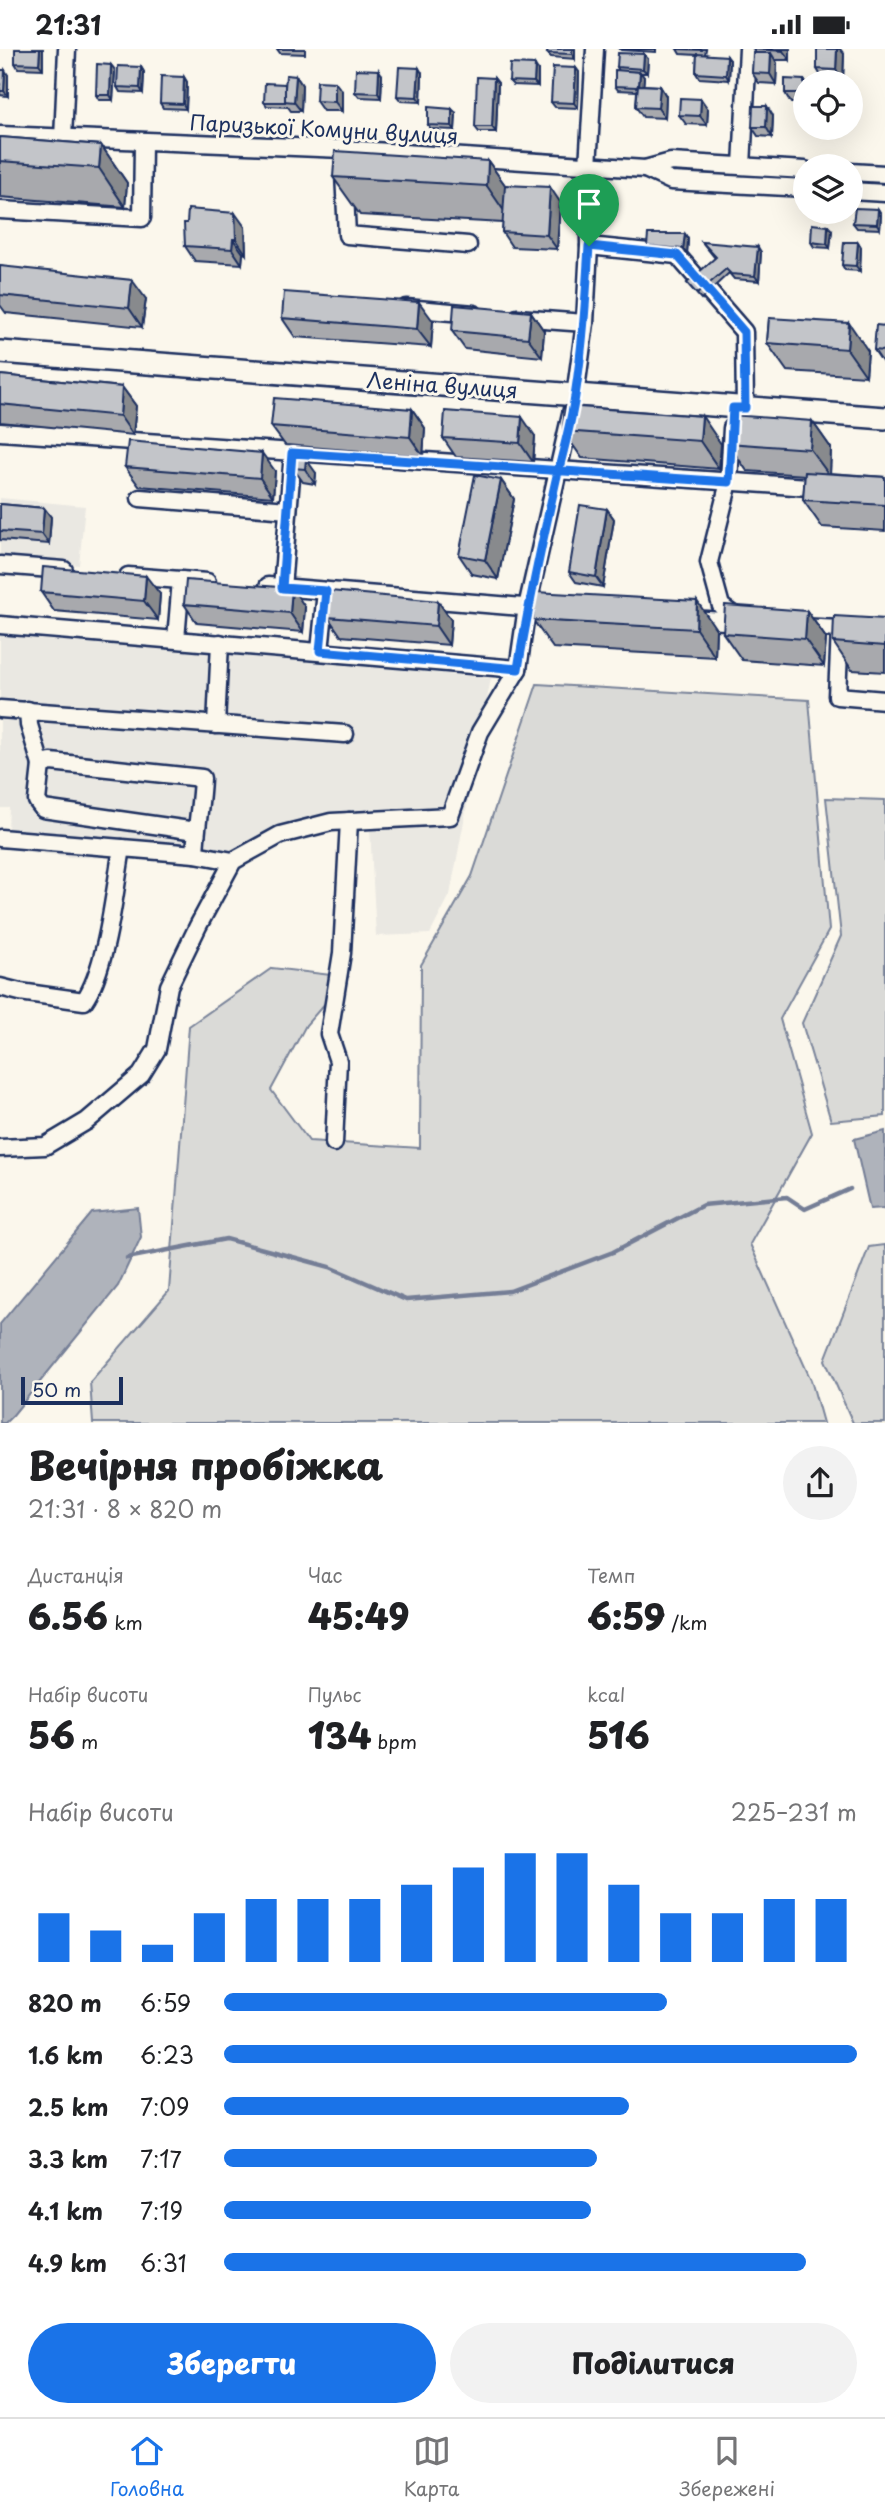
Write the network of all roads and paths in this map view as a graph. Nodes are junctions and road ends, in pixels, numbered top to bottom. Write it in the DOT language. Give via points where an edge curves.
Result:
graph roads {
  1 [pos="67,49"];
  2 [pos="595,49"];
  3 [pos="748,49"];
  4 [pos="0,135"];
  5 [pos="63,139"];
  6 [pos="143,142"];
  7 [pos="342,149"];
  8 [pos="588,166"];
  9 [pos="742,166"];
  10 [pos="645,169"];
  11 [pos="793,169"];
  12 [pos="863,173"];
  13 [pos="885,174"];
  14 [pos="793,187"];
  15 [pos="863,192"];
  16 [pos="885,193"];
  17 [pos="0,210"];
  18 [pos="468,245"];
  19 [pos="589,246"];
  20 [pos="393,307"];
  21 [pos="585,323"];
  22 [pos="0,352"];
  23 [pos="575,396"];
  24 [pos="739,408"];
  25 [pos="885,418"];
  26 [pos="0,432"];
  27 [pos="292,453"];
  28 [pos="558,472"];
  29 [pos="729,482"];
  30 [pos="833,489"];
  31 [pos="140,498"];
  32 [pos="288,510"];
  33 [pos="0,565"];
  34 [pos="80,572"];
  35 [pos="106,574"];
  36 [pos="181,580"];
  37 [pos="219,583"];
  38 [pos="257,586"];
  39 [pos="282,588"];
  40 [pos="326,591"];
  41 [pos="527,607"];
  42 [pos="551,609"];
  43 [pos="676,618"];
  44 [pos="0,625"];
  45 [pos="785,625"];
  46 [pos="176,639"];
  47 [pos="220,643"];
  48 [pos="320,651"];
  49 [pos="518,669"];
  50 [pos="885,700"];
  51 [pos="0,709"];
  52 [pos="28,711"];
  53 [pos="216,725"];
  54 [pos="345,734"];
  55 [pos="41,765"];
  56 [pos="349,821"];
  57 [pos="196,831"];
  58 [pos="0,838"];
  59 [pos="122,848"];
  60 [pos="194,854"];
  61 [pos="233,861"];
  62 [pos="0,987"];
  63 [pos="334,1143"];
  64 [pos="0,1148"];
  1 -- 5 [label="street"];
  2 -- 8 [label="street"];
  3 -- 9 [label="street"];
  4 -- 5 [label="street, Паризької Комуни вулиця"];
  5 -- 6 [label="street, Паризької Комуни вулиця"];
  6 -- 7 [label="street, Паризької Комуни вулиця"];
  6 -- 17 [label="street" via="142,218"];
  7 -- 8 [label="street, Паризької Комуни вулиця"];
  7 -- 18 [label="street" via="347,235"];
  8 -- 10 [label="street, Паризької Комуни вулиця"];
  8 -- 19 [label="street"];
  9 -- 10 [label="street, Паризької Комуни вулиця" via="671,162"];
  9 -- 11 [label="street, Паризької Комуни вулиця"];
  10 -- 14 [label="street, Паризької Комуни вулиця" via="671,181"];
  12 -- 13 [label="street"];
  15 -- 16 [label="street"];
  19 -- 21 [label="street"];
  19 -- 24 [label="street" via="677,255 744,332"];
  20 -- 21 [label="street"];
  21 -- 23 [label="street"];
  22 -- 23 [label="main road, Леніна вулиця"];
  23 -- 24 [label="main road, Леніна вулиця"];
  23 -- 28 [label="street"];
  24 -- 25 [label="main road, Леніна вулиця"];
  24 -- 29 [label="street"];
  26 -- 27 [label="street"];
  27 -- 28 [label="street"];
  27 -- 32 [label="street"];
  28 -- 29 [label="street"];
  28 -- 41 [label="street"];
  29 -- 30 [label="street"];
  29 -- 43 [label="street" via="709,562 721,606 750,623"];
  31 -- 32 [label="street"];
  32 -- 39 [label="street"];
  33 -- 34 [label="street"];
  35 -- 36 [label="street"];
  36 -- 37 [label="street"];
  36 -- 46 [label="street"];
  38 -- 39 [label="street"];
  39 -- 40 [label="street"];
  40 -- 41 [label="street"];
  40 -- 48 [label="street"];
  41 -- 42 [label="street"];
  41 -- 49 [label="street"];
  44 -- 46 [label="street"];
  45 -- 50 [label="street" via="841,629 837,696"];
  46 -- 47 [label="street"];
  47 -- 48 [label="street"];
  47 -- 53 [label="street"];
  48 -- 49 [label="street"];
  49 -- 56 [label="street" via="480,732 450,816"];
  51 -- 52 [label="street"];
  52 -- 53 [label="street"];
  52 -- 55 [label="street"];
  53 -- 54 [label="street"];
  55 -- 57 [label="street" via="37,801 43,809"];
  55 -- 57 [label="street" via="51,762 202,778"];
  56 -- 61 [label="street" via="281,835"];
  56 -- 63 [label="street" via="342,953 329,1034 338,1061"];
  57 -- 60 [label="street"];
  58 -- 59 [label="street"];
  59 -- 60 [label="street"];
  59 -- 62 [label="street" via="93,989 85,1001"];
  60 -- 61 [label="street"];
  61 -- 64 [label="street" via="169,986 157,1048 141,1075 87,1121 46,1146"];
}
